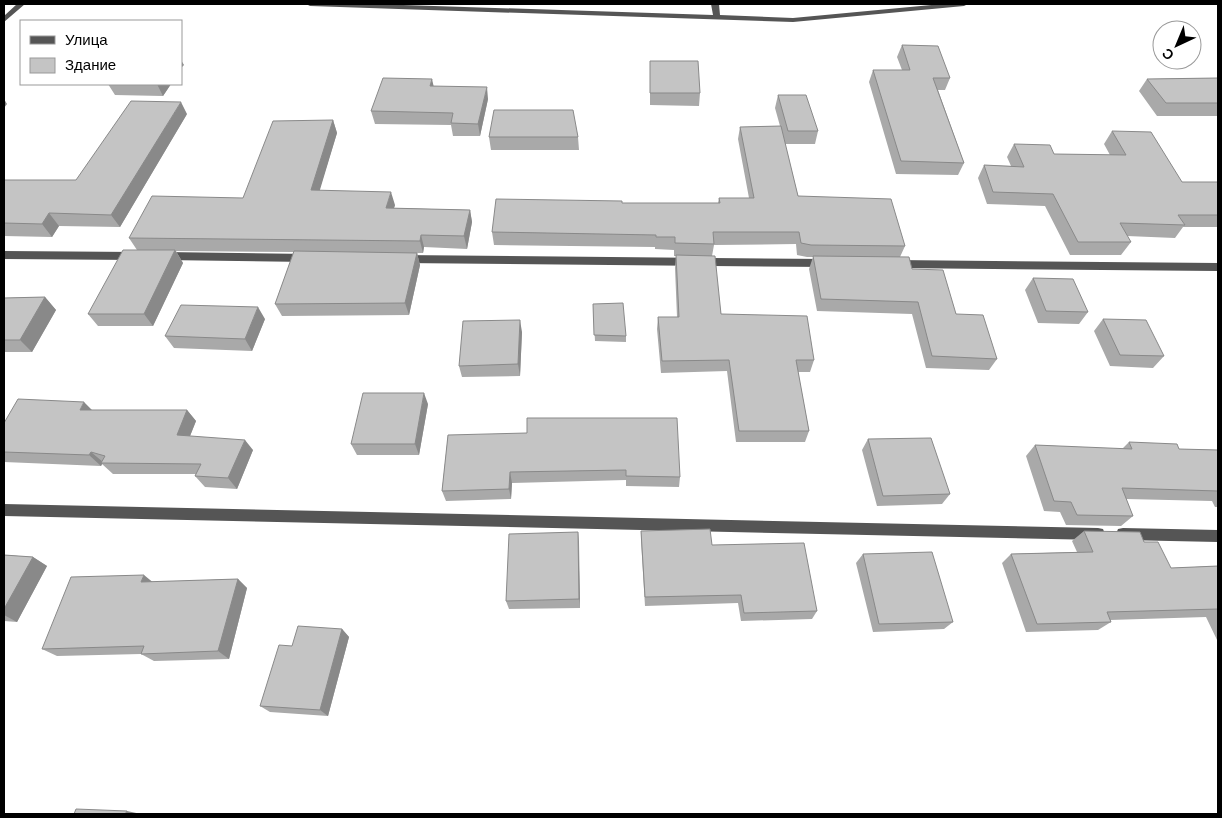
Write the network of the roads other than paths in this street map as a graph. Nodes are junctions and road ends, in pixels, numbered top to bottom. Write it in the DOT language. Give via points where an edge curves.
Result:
graph roads {
  1 [pos="22,4"];
  2 [pos="310,4"];
  3 [pos="715,4"];
  4 [pos="964,4"];
  5 [pos="718,18"];
  6 [pos="4,20"];
  7 [pos="4,255"];
  8 [pos="322,258"];
  9 [pos="392,259"];
  10 [pos="840,263"];
  11 [pos="880,264"];
  12 [pos="1218,267"];
  13 [pos="4,510"];
  14 [pos="1218,536"];
  1 -- 6 [label="street"];
  2 -- 5 [label="street"];
  3 -- 5 [label="street"];
  4 -- 5 [label="street" via="793,20"];
  7 -- 8 [label="street"];
  9 -- 10 [label="street"];
  11 -- 12 [label="street"];
  13 -- 14 [label="street"];
}
